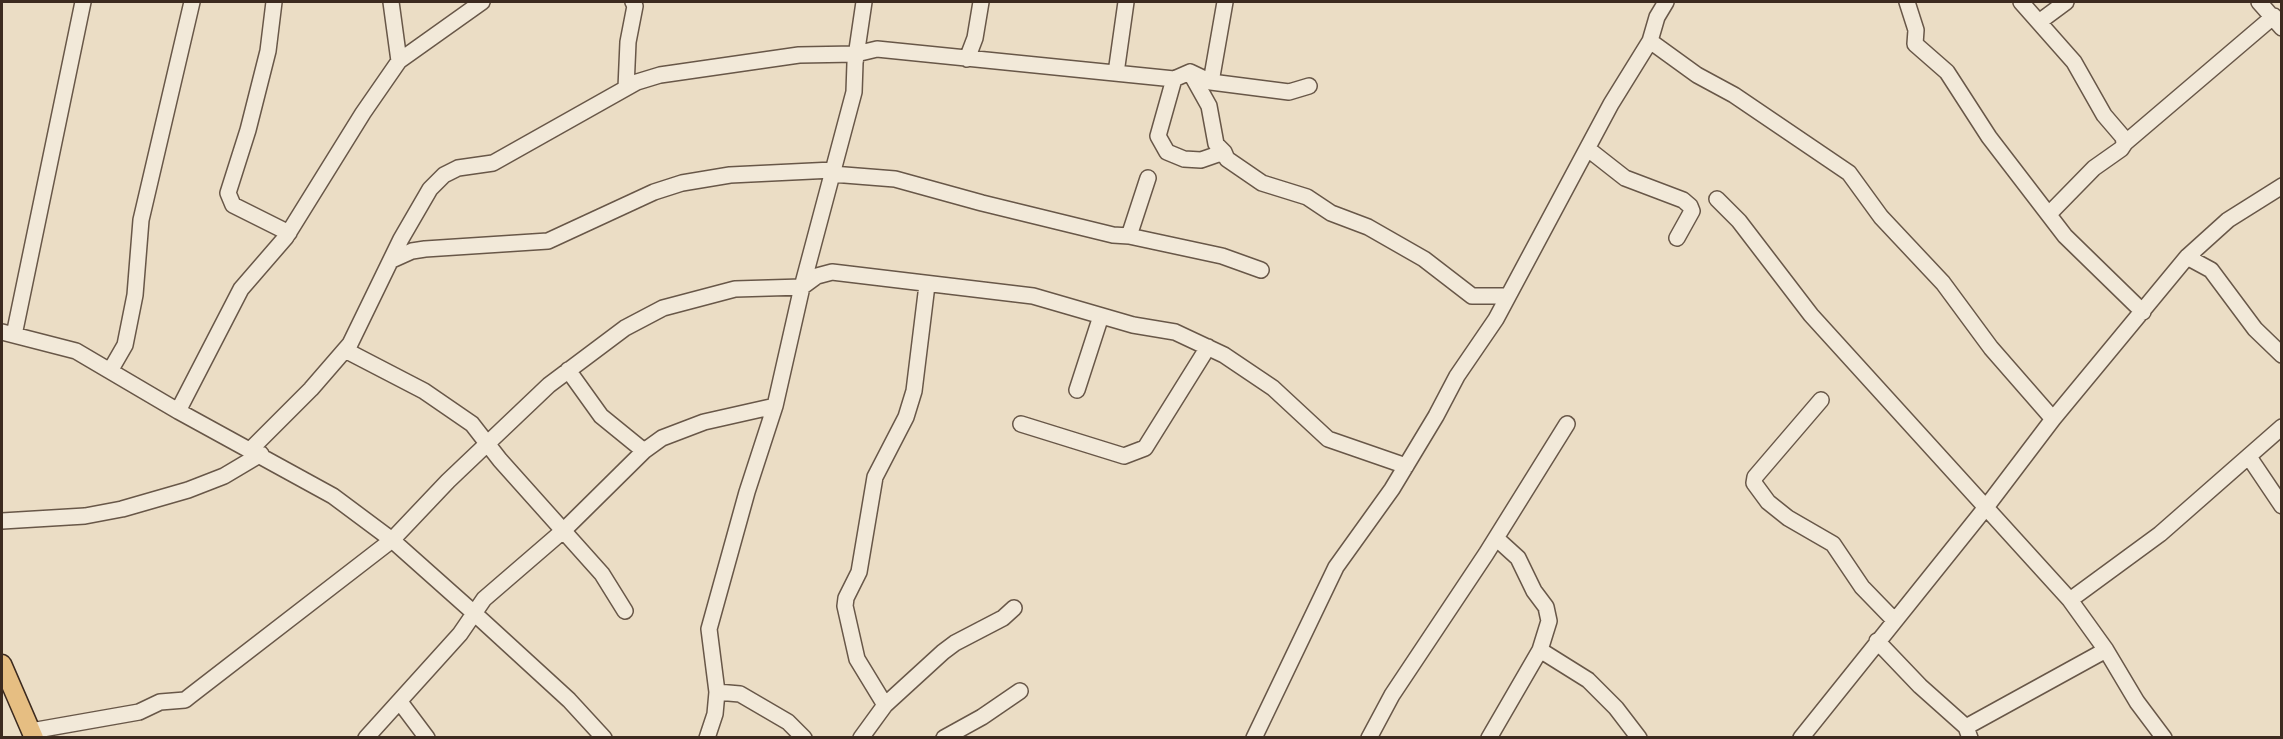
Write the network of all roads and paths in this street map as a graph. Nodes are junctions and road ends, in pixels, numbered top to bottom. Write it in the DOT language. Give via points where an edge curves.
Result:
graph roads {
  1 [pos="83,2"];
  2 [pos="192,2"];
  3 [pos="274,2"];
  4 [pos="392,2"];
  5 [pos="482,2"];
  6 [pos="633,2"];
  7 [pos="864,2"];
  8 [pos="981,2"];
  9 [pos="1126,2"];
  10 [pos="1225,2"];
  11 [pos="1666,2"];
  12 [pos="1907,2"];
  13 [pos="2021,2"];
  14 [pos="2066,2"];
  15 [pos="2268,10"];
  16 [pos="2039,22"];
  17 [pos="1650,40"];
  18 [pos="856,54"];
  19 [pos="967,59"];
  20 [pos="399,61"];
  21 [pos="1190,72"];
  22 [pos="1116,73"];
  23 [pos="1174,79"];
  24 [pos="1211,82"];
  25 [pos="1309,86"];
  26 [pos="626,88"];
  27 [pos="2125,143"];
  28 [pos="1588,149"];
  29 [pos="1224,152"];
  30 [pos="832,172"];
  31 [pos="1148,178"];
  32 [pos="2282,186"];
  33 [pos="1717,199"];
  34 [pos="2049,214"];
  35 [pos="289,233"];
  36 [pos="1130,236"];
  37 [pos="1677,238"];
  38 [pos="2187,257"];
  39 [pos="392,260"];
  40 [pos="1262,270"];
  41 [pos="927,285"];
  42 [pos="802,287"];
  43 [pos="1506,297"];
  44 [pos="2143,312"];
  45 [pos="1101,316"];
  46 [pos="8,333"];
  47 [pos="1208,347"];
  48 [pos="345,350"];
  49 [pos="2282,355"];
  50 [pos="568,370"];
  51 [pos="110,371"];
  52 [pos="1077,390"];
  53 [pos="1821,400"];
  54 [pos="775,406"];
  55 [pos="178,411"];
  56 [pos="2054,419"];
  57 [pos="1021,424"];
  58 [pos="1567,424"];
  59 [pos="2282,427"];
  60 [pos="489,444"];
  61 [pos="644,451"];
  62 [pos="256,452"];
  63 [pos="2249,457"];
  64 [pos="1406,466"];
  65 [pos="1987,506"];
  66 [pos="2282,506"];
  67 [pos="2,521"];
  68 [pos="564,530"];
  69 [pos="1496,538"];
  70 [pos="392,540"];
  71 [pos="2070,600"];
  72 [pos="1014,608"];
  73 [pos="625,611"];
  74 [pos="474,613"];
  75 [pos="1894,620"];
  76 [pos="1877,641"];
  77 [pos="1539,650"];
  78 [pos="2106,650"];
  79 [pos="2,664"];
  80 [pos="1020,691"];
  81 [pos="717,692"];
  82 [pos="8,698"];
  83 [pos="400,702"];
  84 [pos="885,705"];
  85 [pos="1968,732"];
  86 [pos="32,734"];
  87 [pos="366,738"];
  88 [pos="427,738"];
  89 [pos="604,738"];
  90 [pos="707,738"];
  91 [pos="804,738"];
  92 [pos="861,738"];
  93 [pos="944,738"];
  94 [pos="1254,738"];
  95 [pos="1369,738"];
  96 [pos="1489,738"];
  97 [pos="1639,738"];
  98 [pos="1801,738"];
  99 [pos="2164,738"];
  1 -- 46 [label="street"];
  2 -- 51 [label="street" via="141,220 135,295 124,345"];
  3 -- 35 [label="street" via="265,62 228,193 233,205"];
  4 -- 20 [label="street"];
  5 -- 20 [label="street"];
  6 -- 26 [label="street"];
  7 -- 18 [label="street"];
  8 -- 19 [label="street" via="979,23"];
  9 -- 22 [label="street"];
  10 -- 24 [label="street"];
  11 -- 17 [label="street"];
  12 -- 34 [label="street" via="1916,30 1915,44 1947,72 1989,136"];
  13 -- 16 [label="street"];
  14 -- 16 [label="street"];
  15 -- 27 [label="street"];
  16 -- 27 [label="street" via="2074,62"];
  17 -- 28 [label="street"];
  17 -- 56 [label="street" via="1849,173 1881,217 1943,283 1991,348"];
  18 -- 19 [label="street" via="877,49"];
  18 -- 26 [label="street" via="799,54 660,75"];
  18 -- 30 [label="street" via="854,92"];
  19 -- 22 [label="street"];
  20 -- 35 [label="street"];
  21 -- 23 [label="street"];
  21 -- 24 [label="street"];
  21 -- 29 [label="street" via="1209,106 1216,144"];
  22 -- 23 [label="street"];
  23 -- 29 [label="street" via="1158,136 1167,152 1201,160"];
  24 -- 25 [label="street" via="1289,92"];
  26 -- 39 [label="street" via="493,163 458,168 444,175 430,189"];
  27 -- 34 [label="street"];
  28 -- 37 [label="street" via="1625,178 1690,206 1692,211"];
  28 -- 43 [label="street"];
  29 -- 43 [label="street" via="1227,159 1262,183 1307,197 1331,213 1368,226 1424,260 1472,296"];
  30 -- 36 [label="street" via="895,178 982,203"];
  30 -- 39 [label="street" via="730,175 682,183 548,241 425,249"];
  30 -- 42 [label="street"];
  31 -- 36 [label="street"];
  32 -- 38 [label="street" via="2228,220"];
  33 -- 65 [label="street" via="1739,221 1811,315"];
  34 -- 44 [label="street" via="2065,236"];
  35 -- 55 [label="street" via="241,288"];
  36 -- 40 [label="street" via="1222,256"];
  38 -- 44 [label="street"];
  38 -- 49 [label="street" via="2211,270 2255,329"];
  39 -- 48 [label="street"];
  41 -- 42 [label="street" via="832,272 817,276"];
  41 -- 45 [label="street" via="1033,296"];
  41 -- 84 [label="street" via="914,391 906,417 875,477 859,572 845,606 857,659"];
  42 -- 50 [label="street" via="735,289 663,308 625,328"];
  42 -- 54 [label="street"];
  43 -- 64 [label="street"];
  44 -- 56 [label="street"];
  45 -- 47 [label="street" via="1175,332"];
  45 -- 52 [label="street"];
  46 -- 51 [label="street" via="76,351"];
  47 -- 57 [label="street" via="1145,448 1124,456"];
  47 -- 64 [label="street" via="1273,388 1328,439"];
  48 -- 60 [label="street" via="424,391 472,424"];
  48 -- 62 [label="street"];
  50 -- 60 [label="street"];
  50 -- 61 [label="street" via="602,416"];
  51 -- 55 [label="street"];
  53 -- 75 [label="street" via="1754,483 1768,502 1788,518 1833,544 1862,587"];
  54 -- 61 [label="street" via="704,422 662,438"];
  54 -- 81 [label="street" via="709,629"];
  55 -- 62 [label="street"];
  56 -- 65 [label="street"];
  58 -- 69 [label="street"];
  59 -- 63 [label="street"];
  60 -- 68 [label="street"];
  60 -- 70 [label="street"];
  61 -- 68 [label="street"];
  62 -- 67 [label="street" via="224,476 122,509 85,516"];
  62 -- 70 [label="street" via="333,496"];
  63 -- 66 [label="street"];
  63 -- 71 [label="street" via="2160,534"];
  64 -- 94 [label="street" via="1336,567"];
  65 -- 71 [label="street"];
  65 -- 75 [label="street"];
  68 -- 73 [label="street" via="602,574"];
  68 -- 74 [label="street" via="484,599"];
  69 -- 77 [label="street" via="1518,558 1533,591 1546,607 1549,621"];
  69 -- 95 [label="street" via="1392,695"];
  70 -- 74 [label="street"];
  70 -- 86 [label="street" via="185,700 160,702 139,712"];
  71 -- 78 [label="street"];
  72 -- 84 [label="street" via="955,643"];
  74 -- 83 [label="street"];
  74 -- 89 [label="street" via="569,700"];
  75 -- 76 [label="street"];
  76 -- 85 [label="street"];
  76 -- 98 [label="street"];
  77 -- 96 [label="street"];
  77 -- 97 [label="street" via="1587,680"];
  78 -- 85 [label="street"];
  78 -- 99 [label="street"];
  79 -- 82 [label="main road"];
  80 -- 93 [label="street"];
  81 -- 90 [label="street"];
  81 -- 91 [label="street" via="741,694 788,722"];
  82 -- 86 [label="main road"];
  83 -- 87 [label="street"];
  83 -- 88 [label="street"];
  84 -- 92 [label="street"];
}
